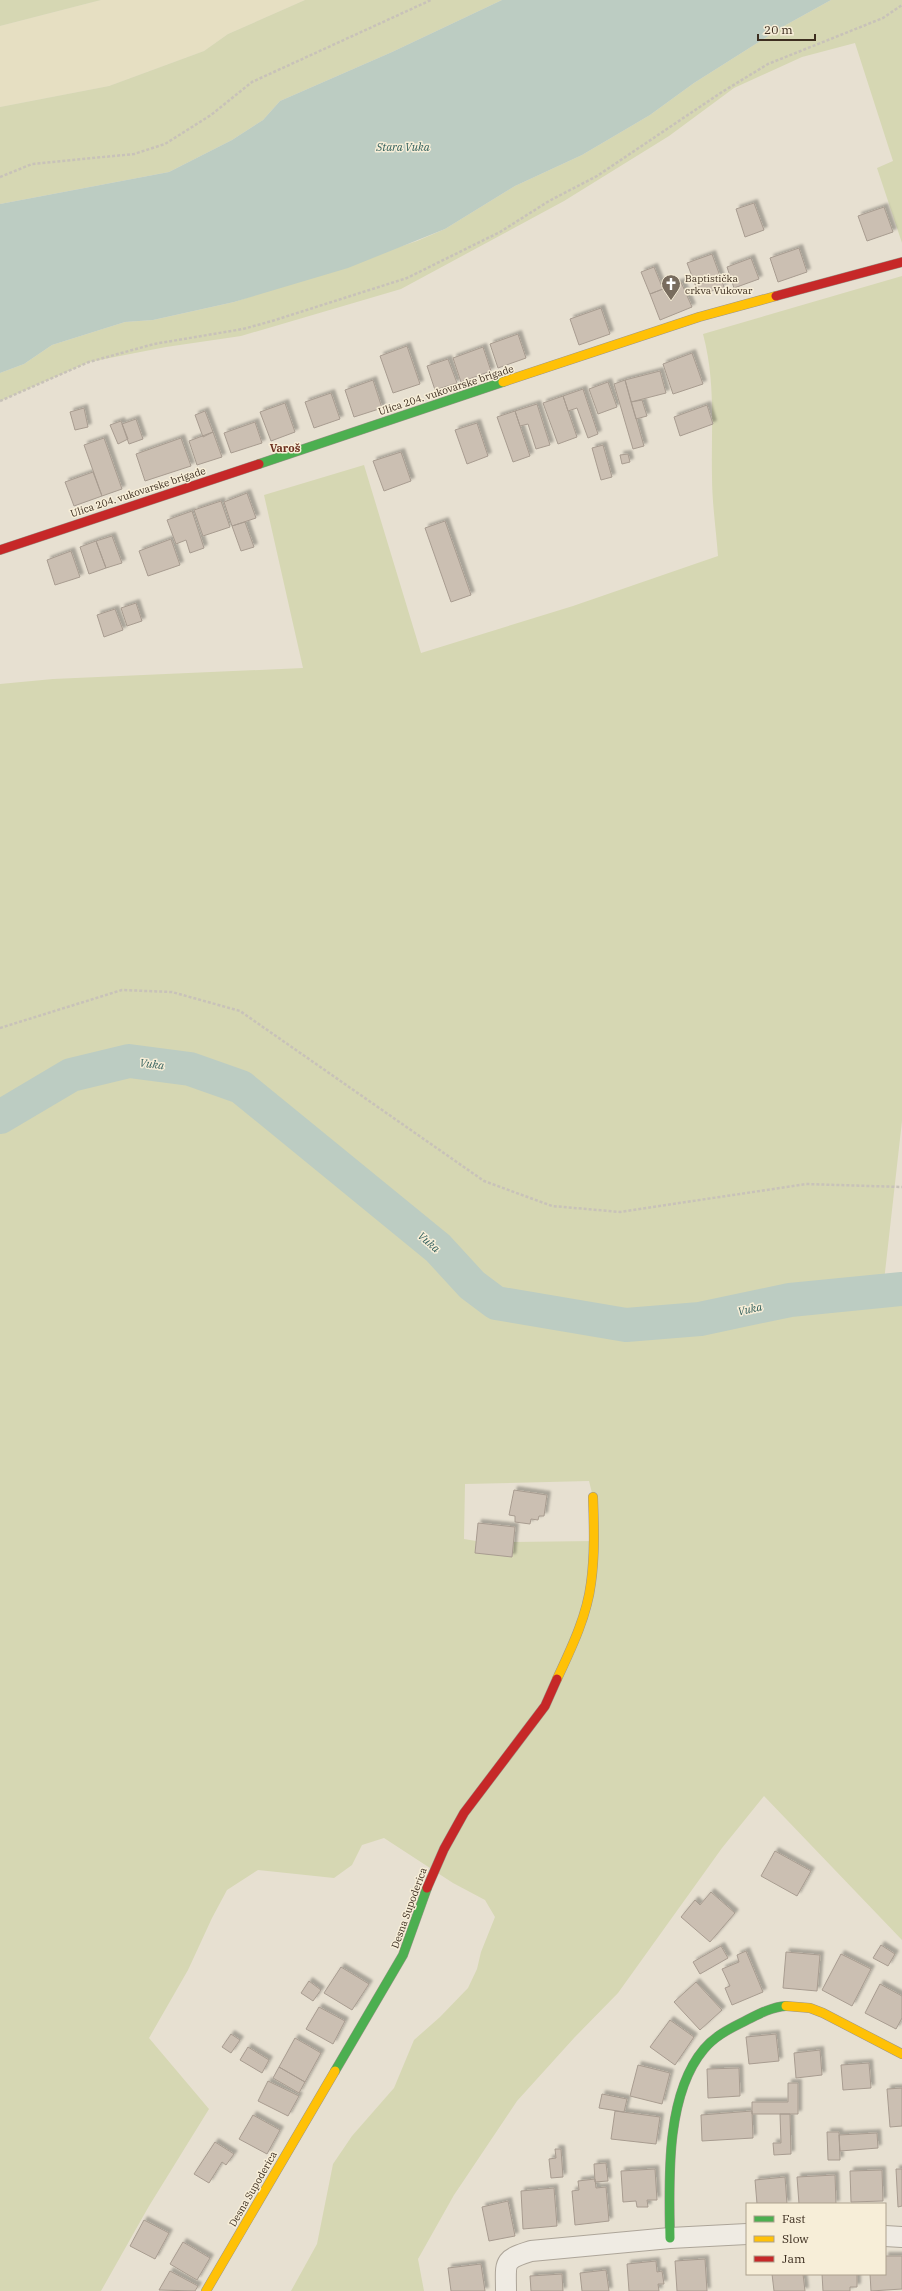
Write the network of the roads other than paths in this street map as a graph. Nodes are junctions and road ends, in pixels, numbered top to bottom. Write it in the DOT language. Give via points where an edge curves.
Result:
graph roads {
  1 [pos="902,262"];
  2 [pos="0,550"];
  3 [pos="593,1498"];
  4 [pos="902,2054"];
  5 [pos="746,2234"];
  6 [pos="886,2236"];
  7 [pos="902,2237"];
  8 [pos="670,2238"];
  9 [pos="206,2291"];
  10 [pos="506,2291"];
  1 -- 2 [label="street, Ulica 204. vukovarske brigade" via="699,317"];
  3 -- 9 [label="street, Desna Supoderica" via="595,1541 591,1585 575,1641 545,1706 464,1813 425,1892 403,1955"];
  4 -- 8 [label="street" via="823,2013 797,2006 776,2007 755,2015 720,2035 700,2054 682,2088 669,2185"];
  5 -- 8 [label="street"];
  6 -- 7 [label="street"];
  8 -- 10 [label="street" via="531,2250 512,2257 506,2265"];
}
